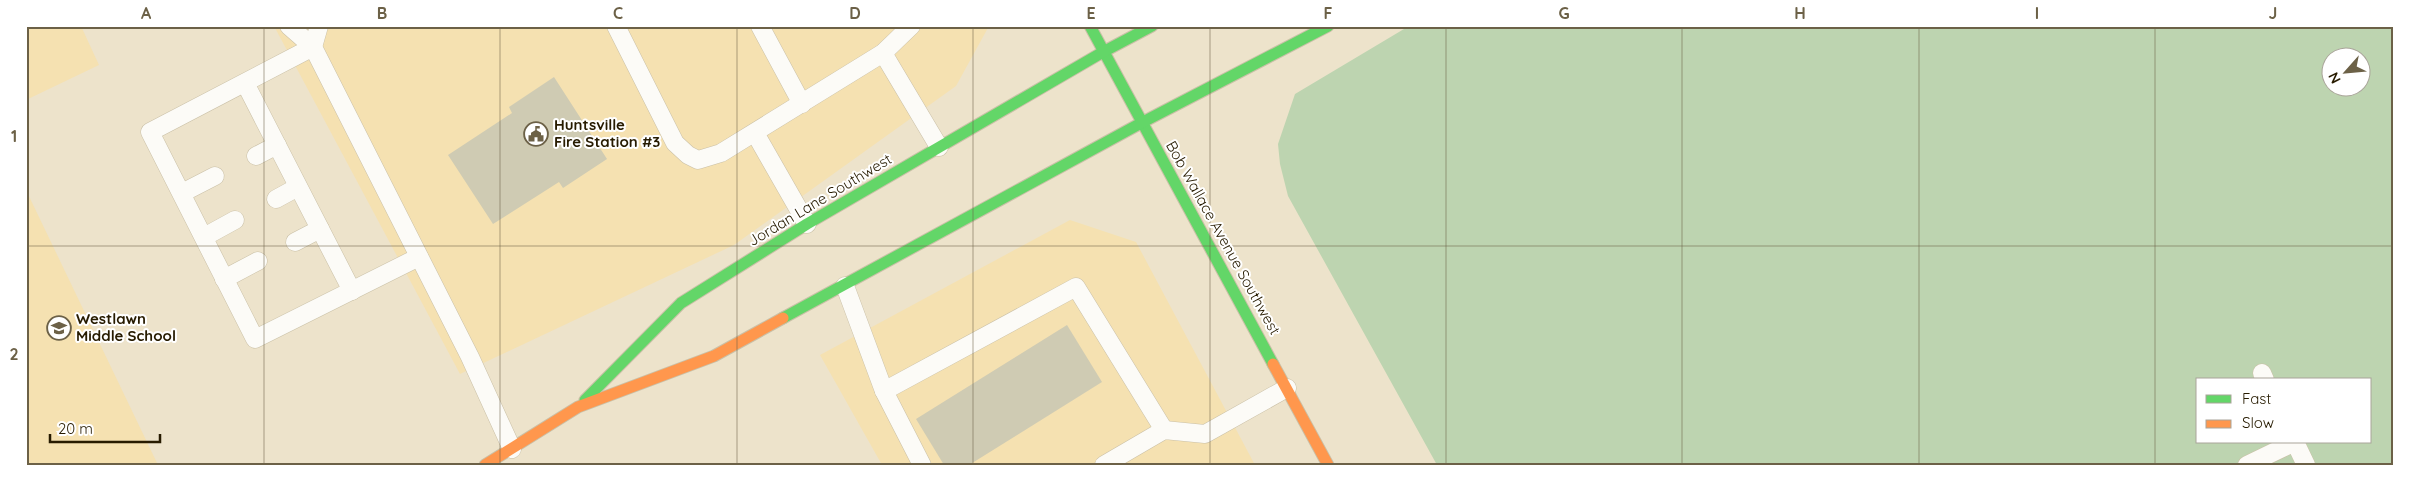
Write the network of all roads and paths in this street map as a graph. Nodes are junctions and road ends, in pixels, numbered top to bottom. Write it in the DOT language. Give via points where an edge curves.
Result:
graph roads {
  1 [pos="289,26"];
  2 [pos="319,26"];
  3 [pos="616,26"];
  4 [pos="760,26"];
  5 [pos="911,26"];
  6 [pos="1090,26"];
  7 [pos="1152,26"];
  8 [pos="1328,26"];
  9 [pos="313,47"];
  10 [pos="1103,52"];
  11 [pos="883,53"];
  12 [pos="245,83"];
  13 [pos="802,104"];
  14 [pos="1143,122"];
  15 [pos="755,133"];
  16 [pos="277,145"];
  17 [pos="939,147"];
  18 [pos="256,156"];
  19 [pos="215,176"];
  20 [pos="298,187"];
  21 [pos="182,193"];
  22 [pos="276,199"];
  23 [pos="235,220"];
  24 [pos="807,224"];
  25 [pos="320,229"];
  26 [pos="204,237"];
  27 [pos="295,242"];
  28 [pos="419,257"];
  29 [pos="258,261"];
  30 [pos="224,279"];
  31 [pos="845,286"];
  32 [pos="352,291"];
  33 [pos="1287,388"];
  34 [pos="884,391"];
  35 [pos="578,407"];
  36 [pos="1164,430"];
  37 [pos="2291,444"];
  38 [pos="2296,444"];
  39 [pos="512,449"];
  40 [pos="485,465"];
  41 [pos="922,465"];
  42 [pos="1104,465"];
  43 [pos="1328,465"];
  44 [pos="2247,465"];
  45 [pos="2306,465"];
  1 -- 9 [label="lane"];
  2 -- 9 [label="lane"];
  3 -- 15 [label="lane" via="675,143 688,155 698,160 721,153"];
  4 -- 13 [label="lane"];
  5 -- 11 [label="lane"];
  6 -- 10 [label="main road, Bob Wallace Avenue Southwest"];
  7 -- 10 [label="main road, Jordan Lane Southwest"];
  8 -- 14 [label="main road, Jordan Lane Southwest"];
  9 -- 12 [label="lane"];
  9 -- 28 [label="lane"];
  10 -- 14 [label="main road, Bob Wallace Avenue Southwest"];
  10 -- 17 [label="main road, Jordan Lane Southwest"];
  11 -- 13 [label="lane"];
  11 -- 17 [label="lane"];
  12 -- 16 [label="lane"];
  12 -- 21 [label="lane" via="150,132"];
  13 -- 15 [label="lane"];
  14 -- 31 [label="main road, Jordan Lane Southwest"];
  14 -- 33 [label="main road, Bob Wallace Avenue Southwest"];
  15 -- 24 [label="lane"];
  16 -- 18 [label="lane"];
  16 -- 20 [label="lane"];
  17 -- 24 [label="main road, Jordan Lane Southwest"];
  19 -- 21 [label="lane"];
  20 -- 22 [label="lane"];
  20 -- 25 [label="lane"];
  21 -- 26 [label="lane"];
  23 -- 26 [label="lane"];
  24 -- 35 [label="main road, Jordan Lane Southwest" via="681,303"];
  25 -- 27 [label="lane"];
  25 -- 32 [label="lane"];
  26 -- 30 [label="lane"];
  28 -- 32 [label="lane"];
  28 -- 39 [label="lane"];
  29 -- 30 [label="lane"];
  30 -- 32 [label="lane" via="255,339"];
  31 -- 34 [label="lane"];
  31 -- 35 [label="main road, Jordan Lane Southwest" via="714,356"];
  33 -- 36 [label="lane" via="1205,434"];
  33 -- 43 [label="main road, Bob Wallace Avenue Southwest"];
  34 -- 36 [label="lane" via="1076,287"];
  34 -- 41 [label="lane"];
  35 -- 39 [label="main road, Jordan Lane Southwest"];
  36 -- 42 [label="lane"];
  37 -- 44 [label="lane"];
  38 -- 45 [label="lane"];
  39 -- 40 [label="main road, Jordan Lane Southwest"];
}
